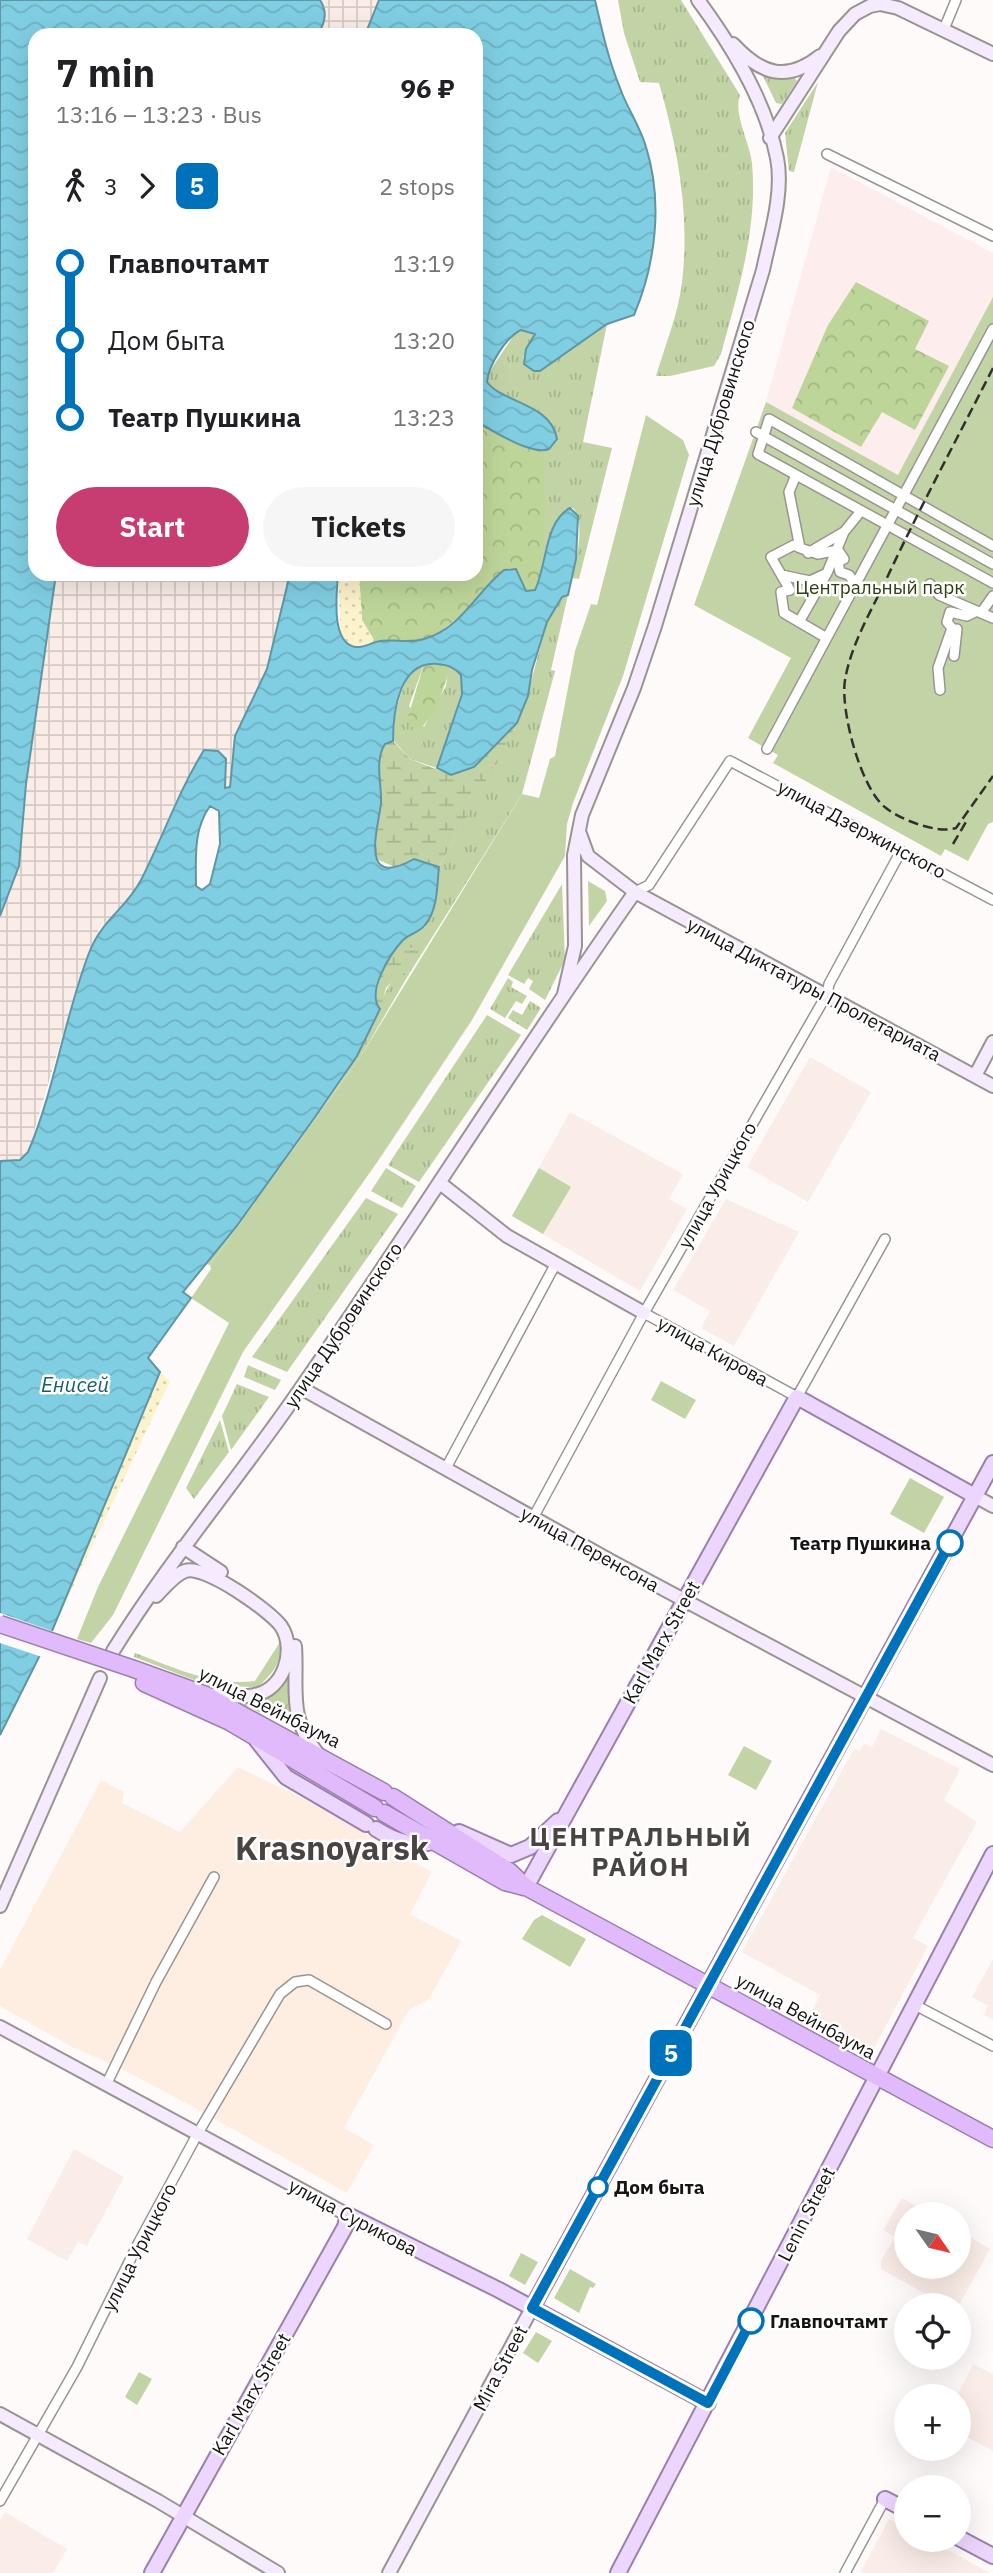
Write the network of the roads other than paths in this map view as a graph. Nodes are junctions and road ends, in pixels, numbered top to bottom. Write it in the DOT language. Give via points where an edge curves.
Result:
graph roads {
  1 [pos="698,0"];
  2 [pos="956,0"];
  3 [pos="716,27"];
  4 [pos="944,29"];
  5 [pos="828,50"];
  6 [pos="993,54"];
  7 [pos="770,138"];
  8 [pos="827,154"];
  9 [pos="993,236"];
  10 [pos="993,329"];
  11 [pos="760,434"];
  12 [pos="796,475"];
  13 [pos="904,497"];
  14 [pos="862,511"];
  15 [pos="897,511"];
  16 [pos="889,526"];
  17 [pos="844,532"];
  18 [pos="993,546"];
  19 [pos="838,550"];
  20 [pos="804,551"];
  21 [pos="993,564"];
  22 [pos="827,573"];
  23 [pos="781,574"];
  24 [pos="993,583"];
  25 [pos="855,584"];
  26 [pos="930,584"];
  27 [pos="939,595"];
  28 [pos="993,596"];
  29 [pos="950,612"];
  30 [pos="974,614"];
  31 [pos="993,618"];
  32 [pos="799,622"];
  33 [pos="954,629"];
  34 [pos="825,637"];
  35 [pos="940,690"];
  36 [pos="767,749"];
  37 [pos="730,761"];
  38 [pos="579,830"];
  39 [pos="901,851"];
  40 [pos="635,892"];
  41 [pos="993,900"];
  42 [pos="564,994"];
  43 [pos="827,994"];
  44 [pos="993,1042"];
  45 [pos="975,1076"];
  46 [pos="993,1086"];
  47 [pos="440,1183"];
  48 [pos="885,1239"];
  49 [pos="555,1265"];
  50 [pos="644,1313"];
  51 [pos="301,1388"];
  52 [pos="797,1397"];
  53 [pos="993,1464"];
  54 [pos="446,1468"];
  55 [pos="975,1496"];
  56 [pos="993,1506"];
  57 [pos="533,1518"];
  58 [pos="183,1547"];
  59 [pos="685,1600"];
  60 [pos="135,1615"];
  61 [pos="0,1624"];
  62 [pos="0,1631"];
  63 [pos="113,1650"];
  64 [pos="133,1673"];
  65 [pos="100,1678"];
  66 [pos="206,1695"];
  67 [pos="865,1699"];
  68 [pos="254,1737"];
  69 [pos="319,1754"];
  70 [pos="993,1765"];
  71 [pos="569,1810"];
  72 [pos="416,1811"];
  73 [pos="436,1841"];
  74 [pos="993,1854"];
  75 [pos="214,1877"];
  76 [pos="526,1887"];
  77 [pos="0,1906"];
  78 [pos="707,1987"];
  79 [pos="915,2005"];
  80 [pos="386,2024"];
  81 [pos="0,2027"];
  82 [pos="993,2046"];
  83 [pos="877,2079"];
  84 [pos="106,2085"];
  85 [pos="198,2133"];
  86 [pos="993,2139"];
  87 [pos="348,2215"];
  88 [pos="532,2308"];
  89 [pos="708,2403"];
  90 [pos="0,2414"];
  91 [pos="39,2437"];
  92 [pos="885,2499"];
  93 [pos="0,2501"];
  94 [pos="894,2504"];
  95 [pos="182,2517"];
  96 [pos="971,2544"];
  97 [pos="993,2556"];
  98 [pos="152,2573"];
  99 [pos="278,2573"];
  100 [pos="389,2573"];
  101 [pos="618,2573"];
  102 [pos="845,2573"];
  1 -- 3 [label="main road, улица Дубровинского"];
  2 -- 4 [label="street"];
  3 -- 5 [label="main road" via="746,58 776,73 799,71"];
  3 -- 7 [label="main road, улица Дубровинского" via="757,98"];
  4 -- 5 [label="main road" via="890,5 870,6 848,21"];
  4 -- 6 [label="main road"];
  5 -- 7 [label="main road"];
  7 -- 38 [label="main road, улица Дубровинского" via="778,181 763,270 655,626 589,793"];
  8 -- 9 [label="street"];
  10 -- 13 [label="street"];
  11 -- 12 [label="street" via="758,454"];
  11 -- 13 [label="street" via="769,419"];
  11 -- 15 [label="street"];
  12 -- 14 [label="street"];
  12 -- 20 [label="street" via="789,492"];
  13 -- 15 [label="street"];
  13 -- 18 [label="street"];
  14 -- 16 [label="street"];
  14 -- 17 [label="street"];
  15 -- 16 [label="street"];
  15 -- 21 [label="street"];
  16 -- 24 [label="street"];
  16 -- 25 [label="street"];
  17 -- 19 [label="street"];
  17 -- 20 [label="street"];
  19 -- 20 [label="street"];
  19 -- 22 [label="street"];
  19 -- 25 [label="street" via="845,559 838,562 840,572"];
  20 -- 23 [label="street" via="794,545 771,557"];
  22 -- 23 [label="street" via="810,581"];
  22 -- 32 [label="street"];
  23 -- 32 [label="street" via="790,590 781,592 784,613"];
  25 -- 34 [label="street"];
  26 -- 27 [label="street"];
  27 -- 29 [label="street"];
  27 -- 30 [label="street"];
  28 -- 30 [label="street"];
  29 -- 30 [label="street"];
  29 -- 33 [label="street" via="947,622"];
  30 -- 31 [label="street"];
  30 -- 33 [label="street" via="964,626"];
  32 -- 34 [label="street"];
  33 -- 35 [label="street" via="951,651 938,668"];
  34 -- 36 [label="street"];
  37 -- 39 [label="street, улица Дзержинского"];
  37 -- 40 [label="street, улица Дубровинского" via="649,885"];
  38 -- 40 [label="main road" via="588,856"];
  38 -- 42 [label="main road, улица Дубровинского" via="574,855 575,946"];
  39 -- 41 [label="street, улица Дзержинского"];
  39 -- 43 [label="street, улица Урицкого"];
  40 -- 42 [label="main road, улица Дубровинского"];
  40 -- 43 [label="main road, улица Диктатуры Пролетариата"];
  42 -- 47 [label="main road, улица Дубровинского"];
  43 -- 45 [label="main road, улица Диктатуры Пролетариата"];
  43 -- 50 [label="street, улица Урицкого"];
  44 -- 45 [label="main road"];
  45 -- 46 [label="main road, улица Диктатуры Пролетариата"];
  47 -- 49 [label="main road, улица Кирова" via="507,1236"];
  47 -- 51 [label="main road, улица Дубровинского"];
  48 -- 52 [label="street"];
  49 -- 50 [label="main road, улица Кирова"];
  49 -- 54 [label="street"];
  50 -- 52 [label="street, улица Кирова"];
  50 -- 57 [label="street, улица Урицкого"];
  51 -- 54 [label="main road, улица Перенсона"];
  51 -- 58 [label="main road, улица Дубровинского"];
  52 -- 55 [label="main road, улица Кирова"];
  52 -- 59 [label="main road, Karl Marx Street"];
  53 -- 55 [label="main road, Mira Street"];
  54 -- 57 [label="main road, улица Перенсона"];
  55 -- 56 [label="main road, улица Кирова"];
  55 -- 67 [label="main road, Mira Street"];
  57 -- 59 [label="main road, улица Перенсона"];
  58 -- 60 [label="main road, улица Дубровинского"];
  58 -- 69 [label="main road" via="285,1619 295,1644 295,1711 301,1730"];
  59 -- 67 [label="main road, улица Перенсона"];
  59 -- 71 [label="main road, Karl Marx Street"];
  60 -- 63 [label="main road, улица Дубровинского"];
  60 -- 66 [label="main road" via="178,1576 197,1570 216,1577 280,1625 286,1636 287,1662 274,1684 255,1695"];
  61 -- 64 [label="highway, bridge"];
  62 -- 64 [label="highway"];
  64 -- 66 [label="highway, улица Вейнбаума"];
  64 -- 68 [label="highway, улица Вейнбаума"];
  65 -- 77 [label="main road"];
  66 -- 69 [label="highway, улица Вейнбаума"];
  67 -- 70 [label="main road, улица Перенсона"];
  67 -- 78 [label="main road, Mira Street"];
  68 -- 73 [label="highway, улица Вейнбаума"];
  68 -- 73 [label="main road" via="286,1777 371,1827 396,1841"];
  69 -- 72 [label="highway, улица Вейнбаума"];
  71 -- 72 [label="main road" via="530,1847 510,1856"];
  71 -- 76 [label="main road, Karl Marx Street"];
  72 -- 76 [label="highway, улица Вейнбаума" via="509,1871"];
  73 -- 76 [label="highway, улица Вейнбаума" via="505,1882"];
  74 -- 79 [label="main road, Lenin Street"];
  75 -- 84 [label="street"];
  76 -- 78 [label="highway, улица Вейнбаума"];
  78 -- 83 [label="highway, улица Вейнбаума"];
  78 -- 88 [label="main road, Mira Street"];
  79 -- 82 [label="street"];
  79 -- 83 [label="main road, Lenin Street"];
  80 -- 85 [label="street, улица Урицкого" via="309,1980 295,1982 280,1994"];
  81 -- 84 [label="main road, улица Сурикова"];
  83 -- 86 [label="highway, улица Вейнбаума"];
  83 -- 89 [label="main road, Lenin Street"];
  84 -- 85 [label="main road, улица Сурикова"];
  85 -- 87 [label="main road, улица Сурикова"];
  85 -- 91 [label="street, улица Урицкого"];
  87 -- 88 [label="main road, улица Сурикова"];
  87 -- 95 [label="main road, Karl Marx Street"];
  88 -- 89 [label="main road, улица Сурикова"];
  88 -- 100 [label="main road, Mira Street"];
  89 -- 101 [label="main road, Lenin Street"];
  90 -- 91 [label="main road"];
  91 -- 93 [label="street, улица Урицкого"];
  91 -- 95 [label="main road"];
  92 -- 94 [label="main road"];
  92 -- 102 [label="street"];
  95 -- 98 [label="main road, Karl Marx Street"];
  95 -- 99 [label="main road"];
  96 -- 97 [label="main road"];
}
